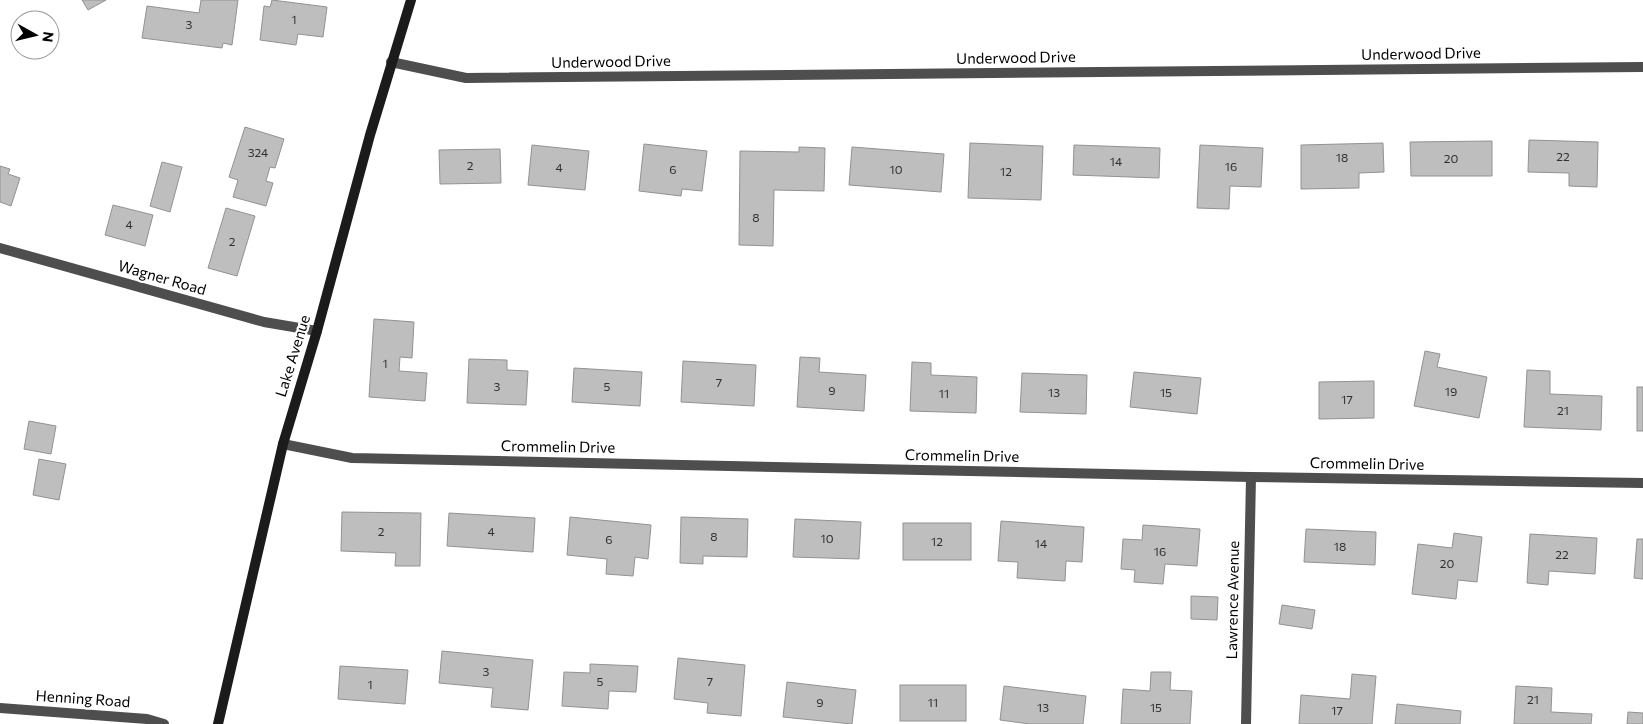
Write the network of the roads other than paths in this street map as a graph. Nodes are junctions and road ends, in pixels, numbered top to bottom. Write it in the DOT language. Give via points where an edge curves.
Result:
graph roads {
  1 [pos="411,0"];
  2 [pos="391,62"];
  3 [pos="1643,67"];
  4 [pos="0,248"];
  5 [pos="317,331"];
  6 [pos="283,444"];
  7 [pos="1251,477"];
  8 [pos="1643,483"];
  9 [pos="0,708"];
  10 [pos="164,724"];
  11 [pos="218,724"];
  12 [pos="1246,724"];
  1 -- 2 [label="main road, Lake Avenue"];
  2 -- 3 [label="street, Underwood Drive" via="466,78"];
  2 -- 5 [label="main road, Lake Avenue"];
  4 -- 5 [label="street, Wagner Road" via="264,322"];
  5 -- 6 [label="main road, Lake Avenue"];
  6 -- 7 [label="street, Crommelin Drive" via="352,458"];
  6 -- 11 [label="main road, Lake Avenue"];
  7 -- 8 [label="street, Crommelin Drive"];
  7 -- 12 [label="street, Lawrence Avenue"];
  9 -- 10 [label="street, Henning Road" via="147,719"];
}
